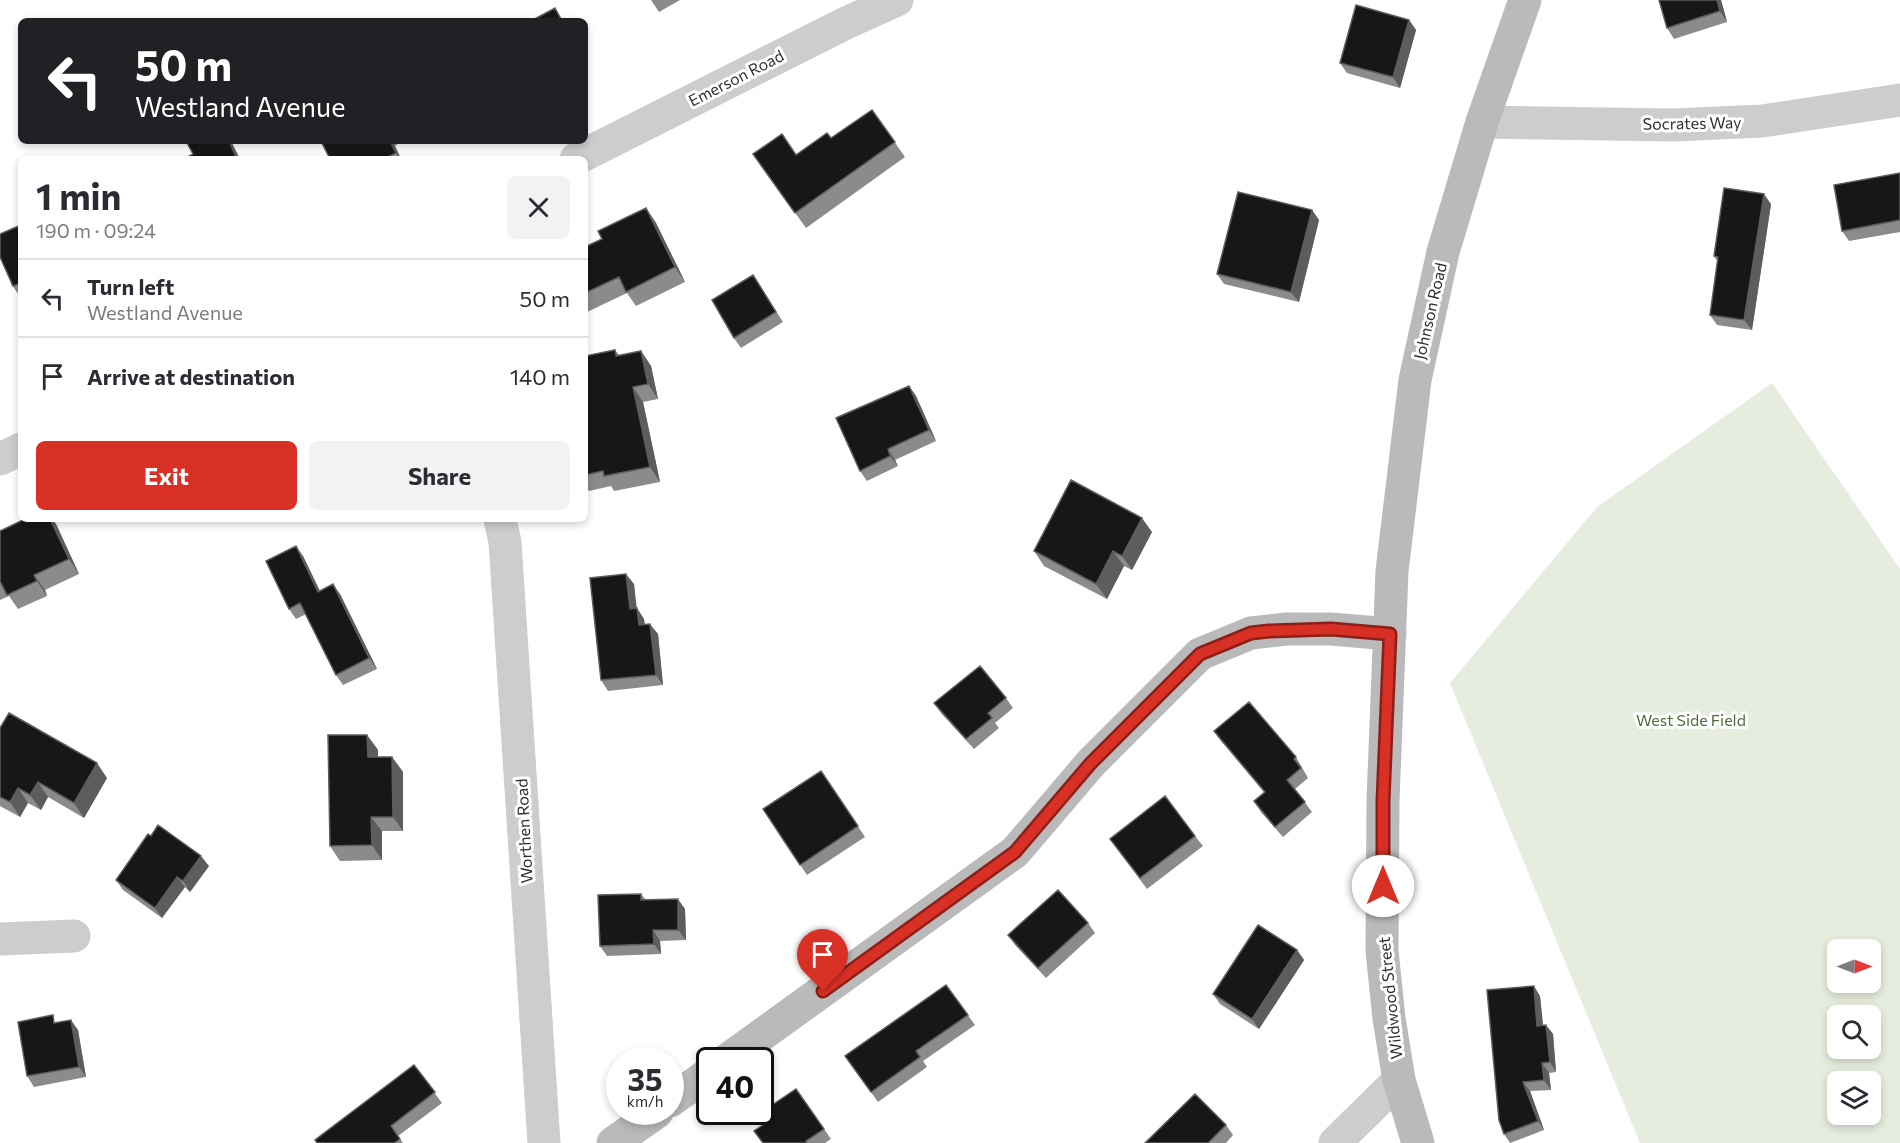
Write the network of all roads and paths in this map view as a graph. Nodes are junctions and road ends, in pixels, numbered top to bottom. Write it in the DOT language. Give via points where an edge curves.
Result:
graph roads {
  1 [pos="897,0"];
  2 [pos="1525,0"];
  3 [pos="1900,100"];
  4 [pos="1482,122"];
  5 [pos="582,156"];
  6 [pos="18,450"];
  7 [pos="0,459"];
  8 [pos="501,522"];
  9 [pos="1390,634"];
  10 [pos="74,936"];
  11 [pos="0,939"];
  12 [pos="745,1047"];
  13 [pos="1399,1080"];
  14 [pos="639,1125"];
  15 [pos="544,1143"];
  16 [pos="613,1143"];
  17 [pos="1335,1143"];
  18 [pos="1418,1143"];
  1 -- 5 [label="street, Emerson Road"];
  2 -- 4 [label="street, Johnson Road"];
  3 -- 4 [label="street, Socrates Way" via="1762,122"];
  4 -- 9 [label="street, Johnson Road" via="1443,252 1414,380 1392,571"];
  6 -- 7 [label="street"];
  8 -- 15 [label="street, Worthen Road"];
  9 -- 12 [label="street" via="1275,630 1251,633 1200,654 1091,763 1015,852"];
  9 -- 13 [label="street, Wildwood Street" via="1382,951"];
  10 -- 11 [label="street"];
  13 -- 17 [label="street"];
  13 -- 18 [label="street, Wildwood Street"];
  14 -- 16 [label="street"];
}
